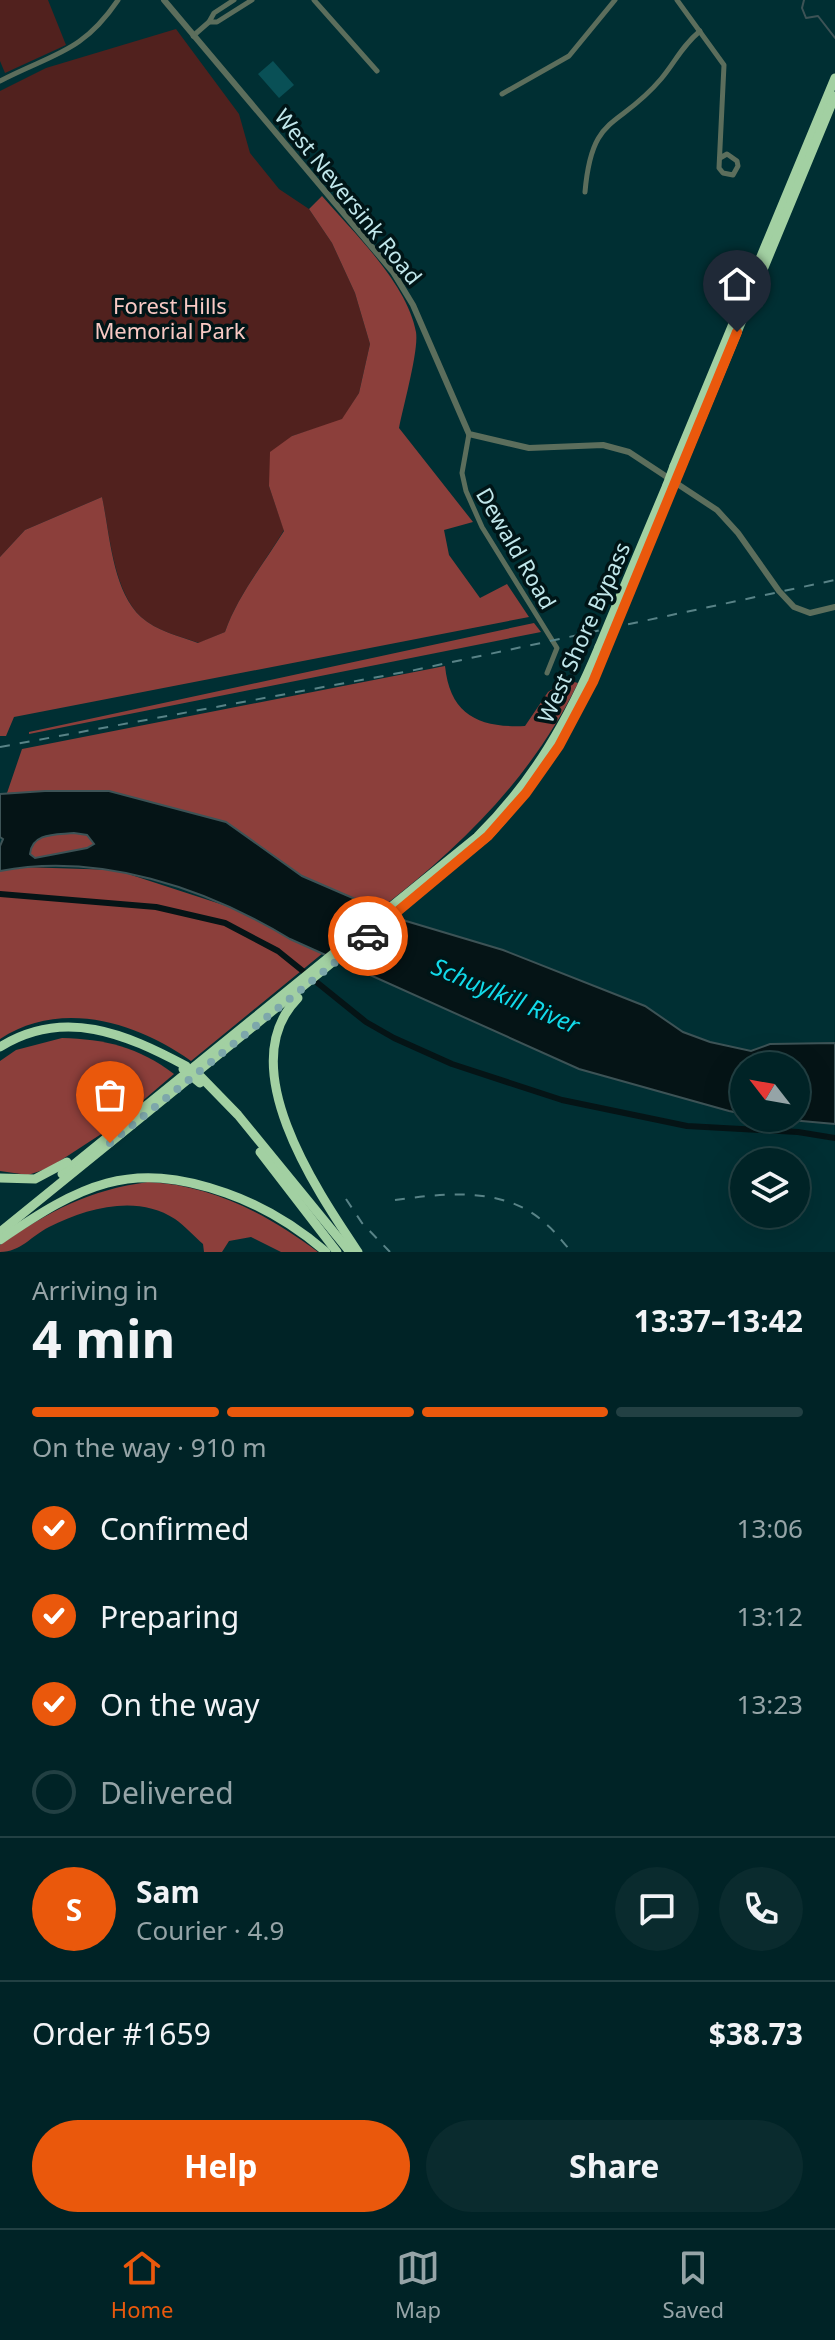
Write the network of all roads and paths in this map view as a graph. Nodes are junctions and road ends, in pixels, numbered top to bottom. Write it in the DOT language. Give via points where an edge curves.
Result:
graph roads {
  1 [pos="118,0"];
  2 [pos="164,0"];
  3 [pos="234,0"];
  4 [pos="252,0"];
  5 [pos="314,0"];
  6 [pos="615,0"];
  7 [pos="677,0"];
  8 [pos="209,22"];
  9 [pos="700,31"];
  10 [pos="193,36"];
  11 [pos="377,71"];
  12 [pos="835,78"];
  13 [pos="0,81"];
  14 [pos="502,94"];
  15 [pos="835,96"];
  16 [pos="720,158"];
  17 [pos="585,192"];
  18 [pos="469,434"];
  19 [pos="677,468"];
  20 [pos="835,607"];
  21 [pos="547,673"];
  22 [pos="424,886"];
  23 [pos="307,983"];
  24 [pos="0,1050"];
  25 [pos="200,1080"];
  26 [pos="123,1124"];
  27 [pos="0,1178"];
  28 [pos="0,1224"];
  29 [pos="0,1232"];
  30 [pos="0,1240"];
  31 [pos="326,1252"];
  32 [pos="337,1252"];
  33 [pos="350,1252"];
  34 [pos="358,1252"];
  1 -- 13 [label="street" via="82,42"];
  2 -- 10 [label="street, West Neversink Road"];
  3 -- 8 [label="street"];
  4 -- 8 [label="street"];
  5 -- 11 [label="street"];
  6 -- 14 [label="street" via="569,56"];
  7 -- 9 [label="street"];
  8 -- 10 [label="street"];
  9 -- 16 [label="street" via="725,70"];
  9 -- 17 [label="street" via="679,49 657,83 602,131 591,151"];
  10 -- 18 [label="street, West Neversink Road" via="396,276"];
  12 -- 19 [label="highway, West Shore Bypass"];
  15 -- 19 [label="highway, West Shore Bypass"];
  18 -- 20 [label="street" via="529,448 594,445 629,452 717,510 794,607 810,613"];
  18 -- 21 [label="street, Dewald Road" via="463,485 482,527 557,648"];
  19 -- 22 [label="highway, West Shore Bypass, bridge" via="603,647 564,723 524,785"];
  22 -- 23 [label="highway, West Shore Bypass"];
  22 -- 23 [label="highway, West Shore Bypass"];
  23 -- 26 [label="highway, West Shore Bypass"];
  23 -- 29 [label="highway, West Shore Bypass"];
  23 -- 34 [label="highway" via="279,1026 274,1075 300,1153"];
  24 -- 25 [label="highway, bridge" via="41,1034 83,1031 138,1045"];
  25 -- 32 [label="highway"];
  25 -- 33 [label="highway" via="238,1115"];
  26 -- 27 [label="highway" via="45,1175 20,1181"];
  26 -- 28 [label="highway, West Shore Bypass"];
  30 -- 31 [label="highway" via="76,1194 109,1183 163,1176 257,1206"];
}
